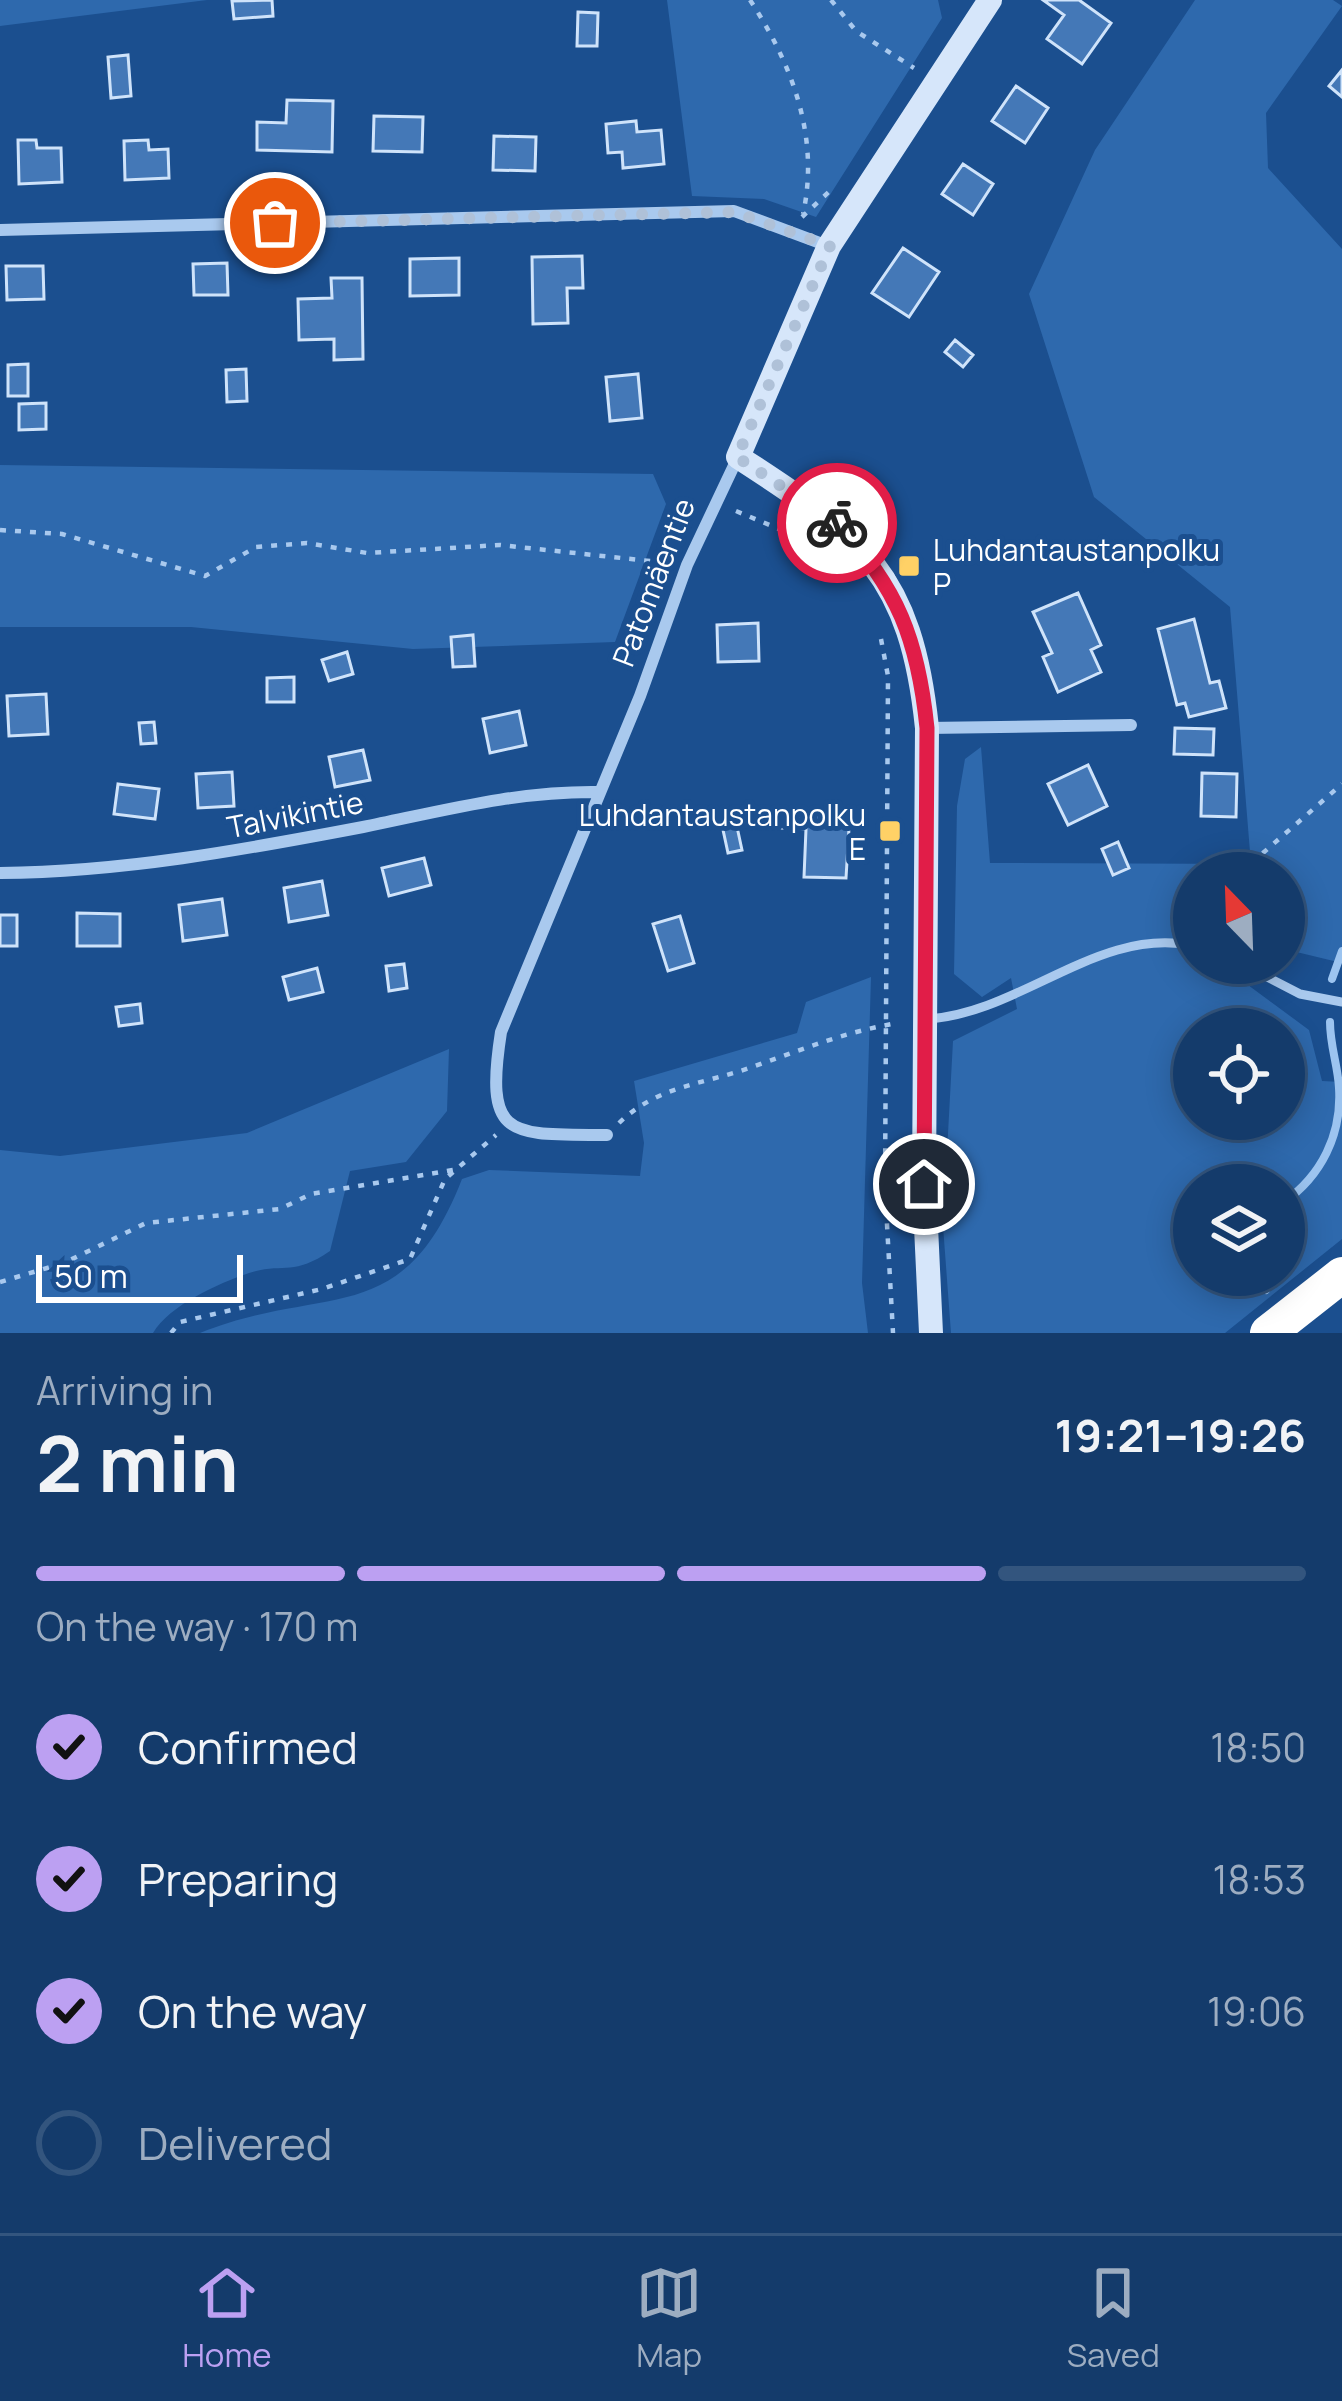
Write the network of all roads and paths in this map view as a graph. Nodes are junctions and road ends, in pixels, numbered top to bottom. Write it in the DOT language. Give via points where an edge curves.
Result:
graph roads {
  1 [pos="749,0"];
  2 [pos="831,0"];
  3 [pos="990,0"];
  4 [pos="914,68"];
  5 [pos="0,230"];
  6 [pos="797,230"];
  7 [pos="830,246"];
  8 [pos="737,457"];
  9 [pos="715,503"];
  10 [pos="0,530"];
  11 [pos="812,543"];
  12 [pos="687,565"];
  13 [pos="880,633"];
  14 [pos="1131,725"];
  15 [pos="927,728"];
  16 [pos="1342,784"];
  17 [pos="597,793"];
  18 [pos="1264,852"];
  19 [pos="0,873"];
  20 [pos="1173,941"];
  21 [pos="1281,984"];
  22 [pos="1342,1002"];
  23 [pos="928,1018"];
  24 [pos="886,1025"];
  25 [pos="510,1125"];
  26 [pos="607,1135"];
  27 [pos="453,1170"];
  28 [pos="1342,1275"];
  29 [pos="0,1282"];
  30 [pos="171,1333"];
  31 [pos="892,1333"];
  32 [pos="931,1333"];
  33 [pos="1268,1333"];
  1 -- 6 [label="path" via="799,97 809,185"];
  2 -- 4 [label="path" via="856,32"];
  3 -- 7 [label="street, Patomäentie"];
  5 -- 6 [label="street" via="734,212"];
  6 -- 7 [label="street"];
  7 -- 8 [label="street, Patomäentie"];
  8 -- 9 [label="street, Patomäentie"];
  8 -- 15 [label="street" via="831,518 873,562 905,616"];
  9 -- 11 [label="path"];
  9 -- 12 [label="street, Patomäentie"];
  10 -- 12 [label="path" via="62,534 205,576 256,547 307,544 367,553 500,545"];
  12 -- 17 [label="street, Patomäentie"];
  13 -- 24 [label="path" via="888,676"];
  14 -- 15 [label="street"];
  15 -- 23 [label="street"];
  16 -- 18 [label="path"];
  17 -- 19 [label="street, Talvikintie" via="505,795 183,860"];
  17 -- 25 [label="street, Patomäentie" via="501,1032 493,1085"];
  20 -- 23 [label="lane" via="1066,968 966,1016"];
  21 -- 22 [label="lane"];
  23 -- 24 [label="path"];
  23 -- 32 [label="street"];
  24 -- 26 [label="path" via="689,1082 639,1103"];
  24 -- 31 [label="path"];
  25 -- 26 [label="street" via="528,1134"];
  25 -- 27 [label="path"];
  27 -- 29 [label="path" via="311,1194 280,1209 146,1222 64,1263"];
  27 -- 30 [label="path" via="410,1259 180,1322"];
  28 -- 33 [label="highway"];
}
